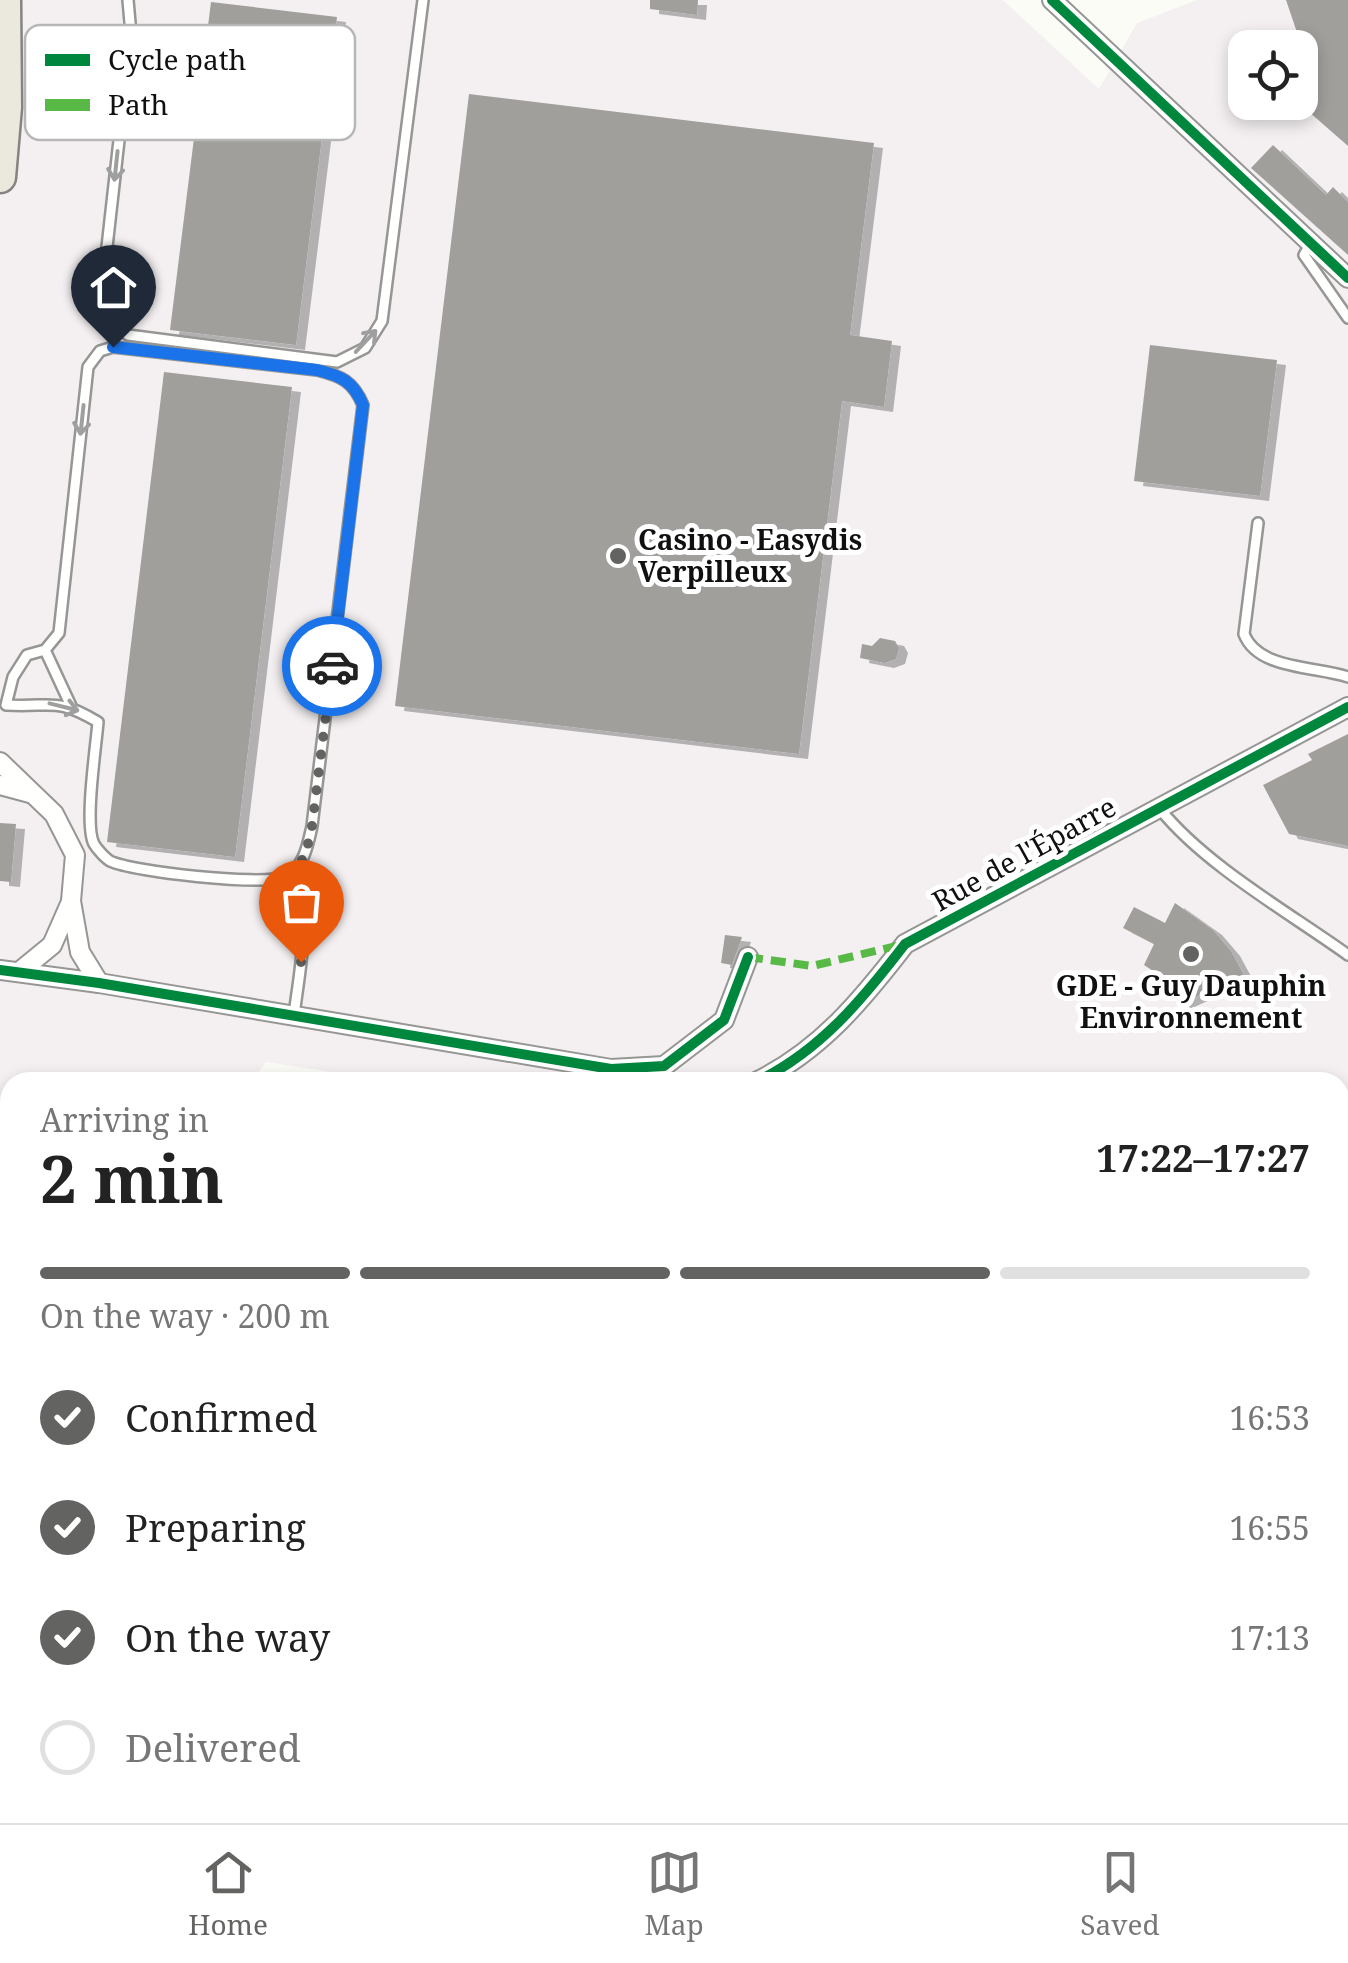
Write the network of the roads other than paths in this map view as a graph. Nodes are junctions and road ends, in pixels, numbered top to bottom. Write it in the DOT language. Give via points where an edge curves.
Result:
graph roads {
  1 [pos="128,0"];
  2 [pos="422,0"];
  3 [pos="1052,0"];
  4 [pos="10,5"];
  5 [pos="130,25"];
  6 [pos="119,140"];
  7 [pos="0,177"];
  8 [pos="1311,243"];
  9 [pos="1348,278"];
  10 [pos="1348,318"];
  11 [pos="1258,522"];
  12 [pos="44,650"];
  13 [pos="1348,677"];
  14 [pos="71,706"];
  15 [pos="1348,707"];
  16 [pos="3,708"];
  17 [pos="0,762"];
  18 [pos="0,786"];
  19 [pos="35,794"];
  20 [pos="1158,806"];
  21 [pos="292,870"];
  22 [pos="71,901"];
  23 [pos="1348,955"];
  24 [pos="748,958"];
  25 [pos="10,971"];
  26 [pos="100,983"];
  27 [pos="294,1016"];
  28 [pos="776,1072"];
  1 -- 5 [label="lane, one-way"];
  6 -- 2 [label="lane, one-way" via="101,300 106,320 128,335 337,362 365,348 382,322"];
  3 -- 8 [label="street"];
  4 -- 7 [label="main road"];
  8 -- 9 [label="street"];
  8 -- 10 [label="lane" via="1304,255"];
  11 -- 13 [label="lane" via="1248,646 1268,658"];
  12 -- 14 [label="lane"];
  12 -- 16 [label="lane" via="27,655"];
  21 -- 12 [label="lane, one-way" via="305,857 312,826 363,405 356,388 342,376 317,370 113,347 100,352 88,367 58,633"];
  16 -- 14 [label="lane, one-way"];
  14 -- 21 [label="lane" via="98,722 90,819 93,842 108,860 259,882"];
  15 -- 20 [label="street, Rue de l'Éparre"];
  17 -- 19 [label="street"];
  18 -- 19 [label="street"];
  19 -- 22 [label="street" via="54,814 75,856"];
  20 -- 23 [label="lane" via="1210,857"];
  20 -- 28 [label="street, Rue de l'Éparre" via="905,944 834,1030"];
  21 -- 27 [label="lane" via="304,929"];
  22 -- 25 [label="street" via="52,946"];
  22 -- 26 [label="street" via="80,952"];
  24 -- 27 [label="street" via="724,1020 664,1066 612,1069"];
  25 -- 26 [label="street"];
  26 -- 27 [label="street"];
}
